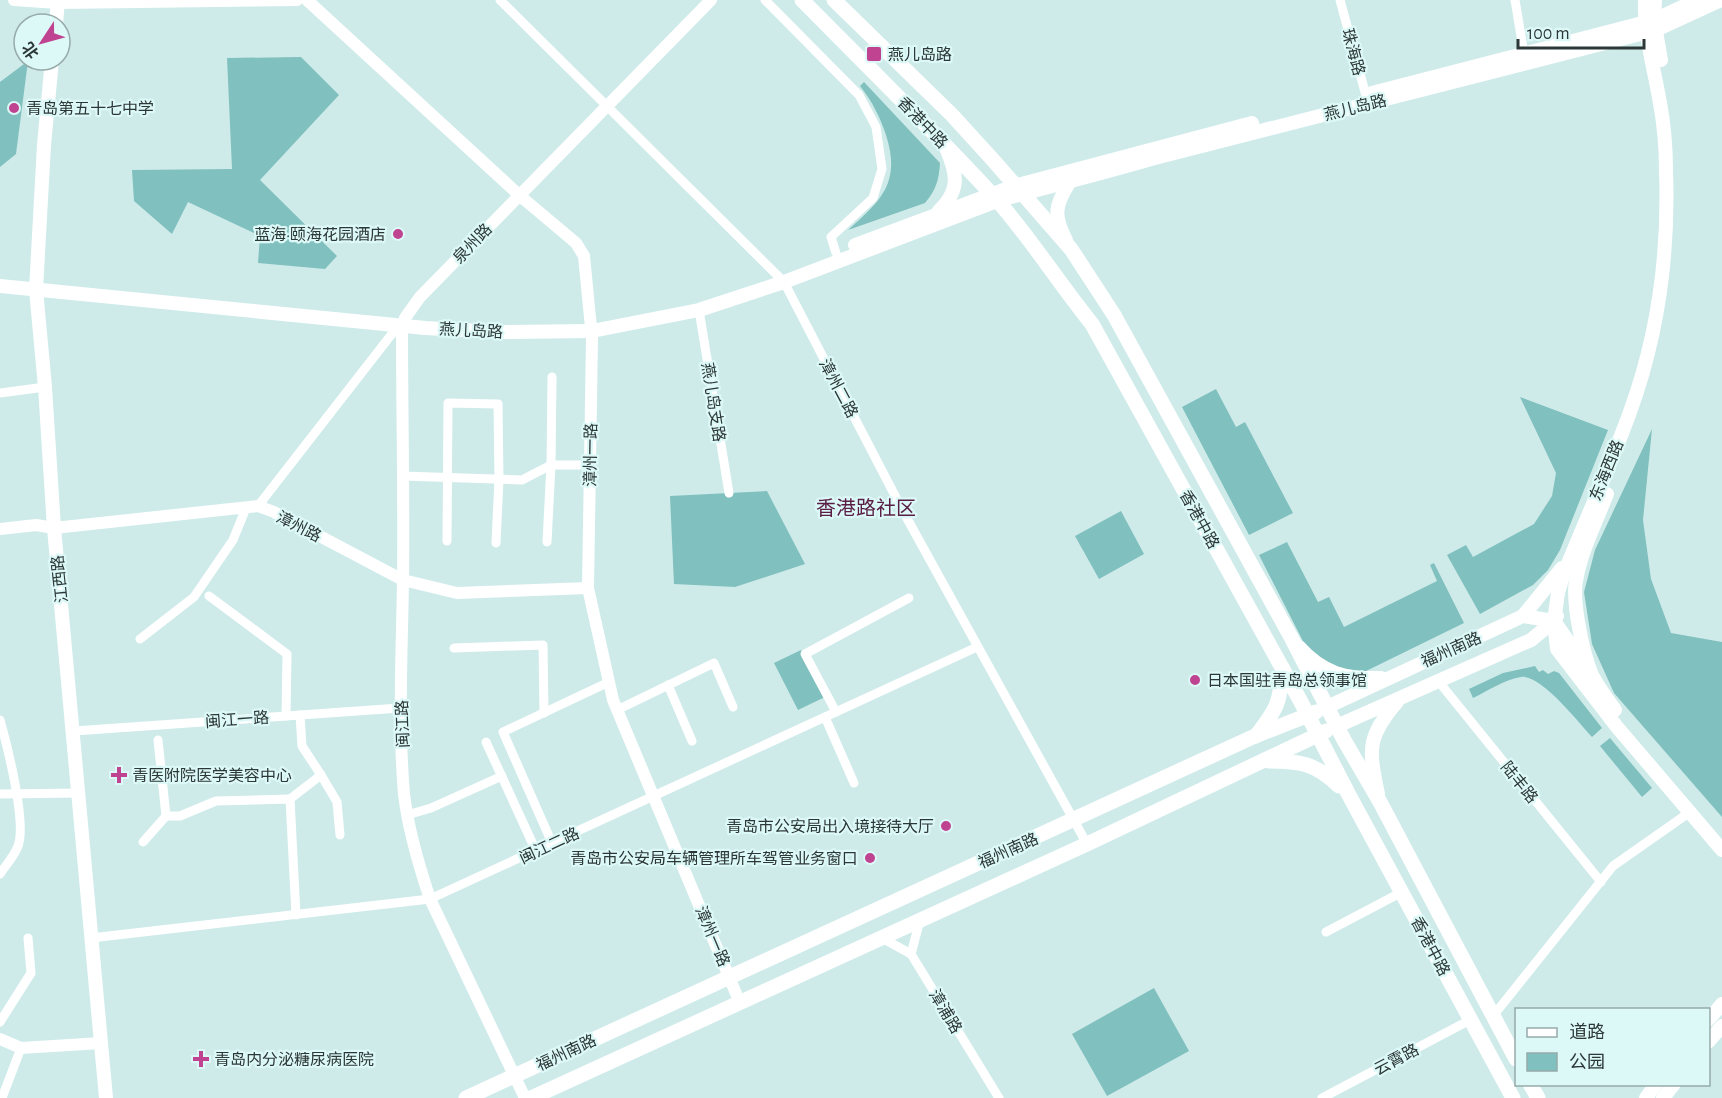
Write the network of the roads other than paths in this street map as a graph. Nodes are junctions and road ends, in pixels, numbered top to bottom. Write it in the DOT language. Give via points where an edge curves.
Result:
graph roads {
  1 [pos="14,0"];
  2 [pos="297,0"];
  3 [pos="307,0"];
  4 [pos="500,0"];
  5 [pos="711,0"];
  6 [pos="765,0"];
  7 [pos="801,0"];
  8 [pos="834,0"];
  9 [pos="1340,0"];
  10 [pos="1515,0"];
  11 [pos="1645,0"];
  12 [pos="1655,0"];
  13 [pos="1697,0"];
  14 [pos="1721,0"];
  15 [pos="188,1"];
  16 [pos="58,2"];
  17 [pos="1650,26"];
  18 [pos="1524,54"];
  19 [pos="51,72"];
  20 [pos="1367,99"];
  21 [pos="606,106"];
  22 [pos="944,144"];
  23 [pos="1069,183"];
  24 [pos="1018,190"];
  25 [pos="519,195"];
  26 [pos="994,197"];
  27 [pos="935,214"];
  28 [pos="1071,249"];
  29 [pos="836,253"];
  30 [pos="0,278"];
  31 [pos="780,279"];
  32 [pos="36,285"];
  33 [pos="0,286"];
  34 [pos="699,310"];
  35 [pos="404,322"];
  36 [pos="591,327"];
  37 [pos="552,378"];
  38 [pos="45,387"];
  39 [pos="0,393"];
  40 [pos="551,465"];
  41 [pos="590,465"];
  42 [pos="402,476"];
  43 [pos="447,478"];
  44 [pos="500,479"];
  45 [pos="729,493"];
  46 [pos="252,507"];
  47 [pos="54,528"];
  48 [pos="0,529"];
  49 [pos="447,541"];
  50 [pos="547,542"];
  51 [pos="496,543"];
  52 [pos="1572,554"];
  53 [pos="403,580"];
  54 [pos="1575,583"];
  55 [pos="588,588"];
  56 [pos="209,596"];
  57 [pos="909,598"];
  58 [pos="1523,616"];
  59 [pos="1554,621"];
  60 [pos="140,639"];
  61 [pos="1292,639"];
  62 [pos="1531,640"];
  63 [pos="977,647"];
  64 [pos="454,648"];
  65 [pos="1557,649"];
  66 [pos="1282,669"];
  67 [pos="1389,677"];
  68 [pos="1593,677"];
  69 [pos="609,682"];
  70 [pos="1439,682"];
  71 [pos="668,685"];
  72 [pos="1399,700"];
  73 [pos="733,707"];
  74 [pos="1327,707"];
  75 [pos="400,708"];
  76 [pos="617,710"];
  77 [pos="836,712"];
  78 [pos="544,713"];
  79 [pos="300,715"];
  80 [pos="286,716"];
  81 [pos="1309,716"];
  82 [pos="825,717"];
  83 [pos="0,720"];
  84 [pos="1337,726"];
  85 [pos="74,730"];
  86 [pos="1318,734"];
  87 [pos="1255,736"];
  88 [pos="158,740"];
  89 [pos="692,741"];
  90 [pos="486,742"];
  91 [pos="1266,761"];
  92 [pos="321,775"];
  93 [pos="502,776"];
  94 [pos="854,783"];
  95 [pos="16,793"];
  96 [pos="79,793"];
  97 [pos="0,794"];
  98 [pos="654,796"];
  99 [pos="1350,797"];
  100 [pos="290,800"];
  101 [pos="1380,802"];
  102 [pos="1690,812"];
  103 [pos="407,815"];
  104 [pos="166,816"];
  105 [pos="1074,820"];
  106 [pos="340,835"];
  107 [pos="1722,838"];
  108 [pos="143,842"];
  109 [pos="552,843"];
  110 [pos="1088,844"];
  111 [pos="1722,850"];
  112 [pos="536,851"];
  113 [pos="0,873"];
  114 [pos="1601,882"];
  115 [pos="1402,892"];
  116 [pos="430,899"];
  117 [pos="296,915"];
  118 [pos="920,920"];
  119 [pos="1326,933"];
  120 [pos="28,938"];
  121 [pos="91,938"];
  122 [pos="882,938"];
  123 [pos="911,954"];
  124 [pos="731,978"];
  125 [pos="740,1003"];
  126 [pos="1722,1004"];
  127 [pos="1493,1016"];
  128 [pos="1710,1018"];
  129 [pos="1470,1020"];
  130 [pos="0,1022"];
  131 [pos="0,1039"];
  132 [pos="101,1043"];
  133 [pos="21,1048"];
  134 [pos="1515,1057"];
  135 [pos="514,1076"];
  136 [pos="1672,1086"];
  137 [pos="2,1098"];
  138 [pos="106,1098"];
  139 [pos="466,1098"];
  140 [pos="525,1098"];
  141 [pos="531,1098"];
  142 [pos="999,1098"];
  143 [pos="1322,1098"];
  144 [pos="1513,1098"];
  145 [pos="1663,1098"];
  1 -- 16 [label="street"];
  2 -- 15 [label="street"];
  3 -- 25 [label="street, 漳州一路"];
  4 -- 21 [label="street, 漳州二路"];
  5 -- 21 [label="street, 泉州路"];
  6 -- 29 [label="street" via="859,95 876,127 882,169 873,198 831,237"];
  7 -- 22 [label="main road, 香港中路"];
  8 -- 24 [label="main road, 香港中路" via="952,115"];
  9 -- 20 [label="street, 珠海路"];
  10 -- 18 [label="street"];
  11 -- 17 [label="main road"];
  12 -- 17 [label="main road"];
  13 -- 17 [label="main road"];
  14 -- 17 [label="main road"];
  15 -- 16 [label="street"];
  17 -- 18 [label="main road, 燕儿岛路"];
  17 -- 20 [label="main road, 燕儿岛路"];
  17 -- 52 [label="main road, 东海西路" via="1666,169 1661,284 1651,338 1630,411"];
  17 -- 54 [label="main road, 东海西路" via="1673,131 1676,207 1672,274 1659,342 1639,413"];
  18 -- 20 [label="main road, 燕儿岛路"];
  19 -- 32 [label="main road, 江西路"];
  20 -- 23 [label="main road, 燕儿岛路"];
  20 -- 24 [label="main road, 燕儿岛路"];
  21 -- 25 [label="street, 泉州路"];
  21 -- 31 [label="street, 漳州二路"];
  22 -- 26 [label="main road, 香港中路"];
  22 -- 27 [label="main road" via="956,179 953,194"];
  23 -- 24 [label="main road, 燕儿岛路"];
  23 -- 28 [label="main road" via="1057,210 1059,227"];
  24 -- 26 [label="main road, 燕儿岛路"];
  24 -- 28 [label="main road, 香港中路"];
  25 -- 35 [label="street, 泉州路" via="420,297"];
  25 -- 36 [label="street, 漳州一路" via="576,243 584,256"];
  26 -- 27 [label="main road, 燕儿岛路"];
  26 -- 31 [label="main road, 燕儿岛路"];
  26 -- 66 [label="main road, 香港中路" via="1092,324"];
  27 -- 29 [label="main road, 燕儿岛路"];
  28 -- 61 [label="main road, 香港中路" via="1148,373"];
  29 -- 31 [label="main road, 燕儿岛路"];
  30 -- 32 [label="main road, 燕儿岛路"];
  31 -- 34 [label="main road, 燕儿岛路"];
  31 -- 36 [label="main road, 燕儿岛路"];
  31 -- 63 [label="street, 漳州二路"];
  32 -- 33 [label="main road, 燕儿岛路"];
  32 -- 35 [label="main road, 燕儿岛路"];
  32 -- 38 [label="main road, 江西路"];
  34 -- 36 [label="main road, 燕儿岛路"];
  34 -- 45 [label="street, 燕儿岛支路"];
  35 -- 36 [label="main road, 燕儿岛路" via="499,332"];
  35 -- 42 [label="street, 闽江路"];
  35 -- 46 [label="street, 泉州路"];
  36 -- 41 [label="street, 漳州一路"];
  37 -- 40 [label="street"];
  38 -- 39 [label="street"];
  38 -- 47 [label="main road, 江西路"];
  40 -- 41 [label="street"];
  40 -- 44 [label="street" via="522,480"];
  40 -- 50 [label="street"];
  41 -- 55 [label="street, 漳州一路"];
  42 -- 43 [label="street"];
  42 -- 53 [label="street, 闽江路"];
  43 -- 44 [label="street"];
  43 -- 44 [label="street" via="448,403 498,404"];
  43 -- 49 [label="street"];
  44 -- 51 [label="street"];
  46 -- 47 [label="street, 漳州路"];
  46 -- 53 [label="street, 漳州路" via="274,512"];
  46 -- 60 [label="street, 泉州路" via="194,597"];
  47 -- 48 [label="street, 漳州路" via="36,525"];
  47 -- 85 [label="main road, 江西路"];
  52 -- 58 [label="main road"];
  52 -- 59 [label="main road, 东海西路" via="1558,593"];
  53 -- 55 [label="street, 漳州路" via="456,593"];
  53 -- 75 [label="street, 闽江路"];
  54 -- 59 [label="main road"];
  54 -- 68 [label="main road, 东海西路" via="1580,632"];
  55 -- 69 [label="street, 漳州一路"];
  56 -- 80 [label="street" via="287,654"];
  57 -- 77 [label="street" via="805,654"];
  58 -- 59 [label="main road"];
  58 -- 67 [label="main road, 福州南路"];
  59 -- 62 [label="main road, 福州南路"];
  59 -- 65 [label="main road, 东海西路"];
  59 -- 68 [label="main road"];
  61 -- 67 [label="main road" via="1311,661 1332,672 1358,678"];
  61 -- 74 [label="main road, 香港中路"];
  62 -- 65 [label="main road"];
  62 -- 70 [label="main road, 福州南路"];
  63 -- 77 [label="street, 闽江二路"];
  63 -- 105 [label="street, 漳州二路"];
  64 -- 78 [label="street" via="543,645"];
  65 -- 102 [label="main road"];
  66 -- 81 [label="main road, 香港中路"];
  66 -- 87 [label="main road" via="1277,707"];
  67 -- 74 [label="main road, 福州南路"];
  68 -- 107 [label="main road, 东海西路" via="1624,723"];
  69 -- 76 [label="street, 漳州一路"];
  69 -- 78 [label="street"];
  70 -- 72 [label="main road, 福州南路"];
  70 -- 114 [label="street, 陆丰路"];
  71 -- 73 [label="street" via="714,663"];
  71 -- 76 [label="street"];
  71 -- 89 [label="street"];
  72 -- 84 [label="main road, 福州南路"];
  72 -- 101 [label="main road" via="1374,733 1371,748"];
  74 -- 81 [label="main road, 福州南路"];
  74 -- 84 [label="main road, 香港中路"];
  75 -- 79 [label="street, 闽江一路"];
  75 -- 103 [label="street, 闽江路"];
  76 -- 98 [label="street, 漳州一路"];
  77 -- 82 [label="street, 闽江二路"];
  78 -- 109 [label="street" via="503,732"];
  79 -- 80 [label="street, 闽江一路"];
  79 -- 92 [label="street" via="302,746"];
  80 -- 85 [label="street, 闽江一路"];
  81 -- 86 [label="main road, 香港中路"];
  81 -- 87 [label="main road, 福州南路"];
  82 -- 94 [label="street"];
  82 -- 98 [label="street, 闽江二路"];
  83 -- 95 [label="street"];
  84 -- 86 [label="main road, 福州南路"];
  84 -- 101 [label="main road, 香港中路"];
  85 -- 96 [label="main road, 江西路"];
  86 -- 91 [label="main road, 福州南路"];
  86 -- 99 [label="main road, 香港中路"];
  87 -- 105 [label="main road, 福州南路"];
  88 -- 104 [label="street"];
  90 -- 93 [label="street"];
  91 -- 99 [label="main road" via="1295,761 1325,772"];
  91 -- 110 [label="main road, 福州南路"];
  92 -- 100 [label="street"];
  92 -- 106 [label="street" via="337,802"];
  93 -- 103 [label="street"];
  93 -- 112 [label="street"];
  95 -- 96 [label="street"];
  95 -- 97 [label="street"];
  95 -- 113 [label="street" via="20,838"];
  96 -- 121 [label="main road, 江西路"];
  98 -- 109 [label="street, 闽江二路"];
  98 -- 124 [label="street, 漳州一路"];
  99 -- 115 [label="main road, 香港中路"];
  100 -- 104 [label="street" via="216,801 180,816"];
  100 -- 117 [label="street"];
  101 -- 127 [label="main road, 香港中路"];
  102 -- 111 [label="main road"];
  102 -- 114 [label="street" via="1623,858"];
  103 -- 116 [label="street, 闽江路"];
  104 -- 108 [label="street"];
  105 -- 110 [label="street, 漳州二路"];
  105 -- 124 [label="main road, 福州南路"];
  109 -- 112 [label="street, 闽江二路"];
  110 -- 118 [label="main road, 福州南路"];
  112 -- 116 [label="street, 闽江二路"];
  114 -- 127 [label="street"];
  115 -- 119 [label="street"];
  115 -- 129 [label="main road, 香港中路"];
  116 -- 117 [label="street, 闽江二路"];
  116 -- 135 [label="street, 闽江路"];
  117 -- 121 [label="street, 闽江二路"];
  118 -- 122 [label="main road, 福州南路"];
  118 -- 123 [label="street"];
  120 -- 130 [label="street" via="31,973"];
  121 -- 132 [label="main road, 江西路"];
  122 -- 123 [label="street"];
  122 -- 125 [label="main road, 福州南路"];
  123 -- 142 [label="street, 漳浦路"];
  124 -- 125 [label="street, 漳州一路"];
  124 -- 135 [label="main road, 福州南路"];
  125 -- 141 [label="main road, 福州南路"];
  126 -- 128 [label="main road"];
  127 -- 134 [label="main road, 香港中路"];
  129 -- 143 [label="street, 云霄路"];
  129 -- 144 [label="main road, 香港中路"];
  131 -- 133 [label="street"];
  132 -- 133 [label="street"];
  132 -- 138 [label="main road, 江西路"];
  133 -- 137 [label="street"];
  135 -- 139 [label="main road, 福州南路"];
  135 -- 140 [label="street, 闽江路"];
  136 -- 145 [label="main road"];
}
